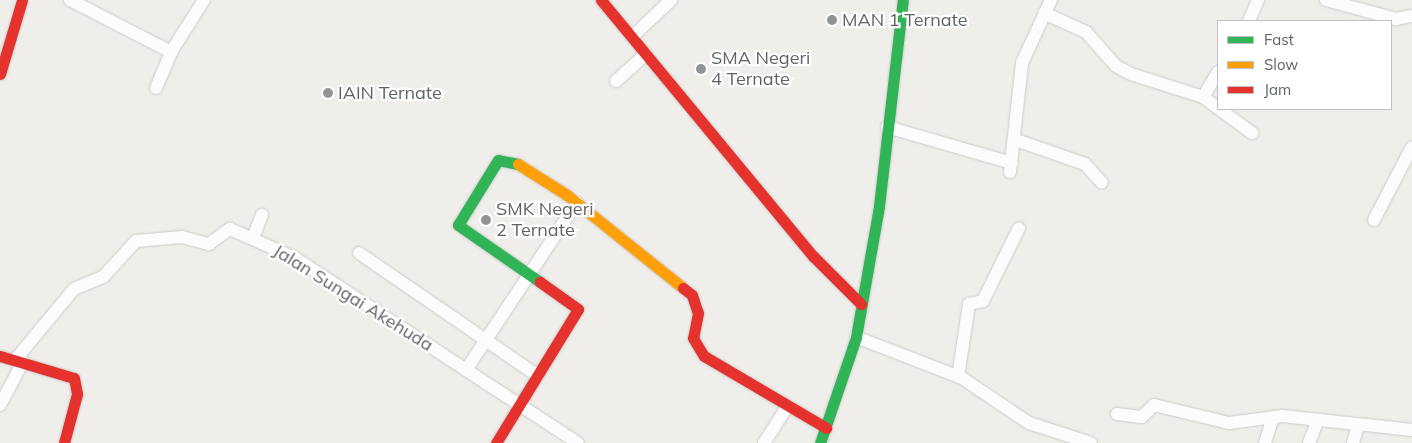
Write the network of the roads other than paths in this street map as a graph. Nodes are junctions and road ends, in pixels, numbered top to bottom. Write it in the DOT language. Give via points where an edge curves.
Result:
graph roads {
  1 [pos="22,0"];
  2 [pos="70,0"];
  3 [pos="204,0"];
  4 [pos="600,0"];
  5 [pos="670,0"];
  6 [pos="904,0"];
  7 [pos="1051,0"];
  8 [pos="1258,0"];
  9 [pos="1326,0"];
  10 [pos="1044,13"];
  11 [pos="1412,16"];
  12 [pos="1249,20"];
  13 [pos="632,37"];
  14 [pos="170,52"];
  15 [pos="646,54"];
  16 [pos="0,74"];
  17 [pos="1217,74"];
  18 [pos="616,82"];
  19 [pos="156,88"];
  20 [pos="1203,98"];
  21 [pos="1217,108"];
  22 [pos="1220,110"];
  23 [pos="887,127"];
  24 [pos="1252,133"];
  25 [pos="1016,140"];
  26 [pos="1412,147"];
  27 [pos="1102,183"];
  28 [pos="577,202"];
  29 [pos="262,215"];
  30 [pos="1374,220"];
  31 [pos="1019,228"];
  32 [pos="253,238"];
  33 [pos="359,253"];
  34 [pos="528,274"];
  35 [pos="862,304"];
  36 [pos="856,337"];
  37 [pos="486,340"];
  38 [pos="0,356"];
  39 [pos="19,361"];
  40 [pos="466,370"];
  41 [pos="538,376"];
  42 [pos="958,376"];
  43 [pos="0,405"];
  44 [pos="518,406"];
  45 [pos="787,407"];
  46 [pos="1116,414"];
  47 [pos="1273,417"];
  48 [pos="1318,420"];
  49 [pos="1358,426"];
  50 [pos="826,428"];
  51 [pos="1412,430"];
  52 [pos="64,443"];
  53 [pos="496,443"];
  54 [pos="578,443"];
  55 [pos="764,443"];
  56 [pos="820,443"];
  57 [pos="1091,443"];
  58 [pos="1264,443"];
  59 [pos="1309,443"];
  60 [pos="1353,443"];
  1 -- 16 [label="main road"];
  2 -- 14 [label="street"];
  3 -- 14 [label="street"];
  4 -- 13 [label="main road"];
  5 -- 13 [label="street"];
  6 -- 23 [label="main road"];
  7 -- 10 [label="street"];
  8 -- 12 [label="street"];
  9 -- 11 [label="street" via="1396,19"];
  10 -- 20 [label="street" via="1086,32 1116,66 1130,74"];
  10 -- 25 [label="street" via="1022,63"];
  13 -- 15 [label="main road"];
  14 -- 19 [label="street"];
  15 -- 18 [label="street"];
  15 -- 35 [label="main road" via="813,256"];
  17 -- 20 [label="street"];
  20 -- 21 [label="street"];
  22 -- 24 [label="street"];
  23 -- 25 [label="street" via="1011,167"];
  23 -- 35 [label="main road"];
  25 -- 27 [label="street" via="1085,164"];
  26 -- 30 [label="street"];
  28 -- 34 [label="street"];
  28 -- 34 [label="main road" via="520,165 508,160 493,163 458,225"];
  28 -- 45 [label="main road" via="692,295 698,313 693,338 704,356"];
  29 -- 32 [label="street"];
  31 -- 42 [label="street" via="984,299 969,304"];
  32 -- 39 [label="street, Jalan Sungai Akehuda" via="226,229 209,244 182,236 136,241 104,276 74,289"];
  32 -- 40 [label="street, Jalan Sungai Akehuda" via="347,290"];
  33 -- 37 [label="street"];
  34 -- 37 [label="street"];
  34 -- 41 [label="main road" via="578,309"];
  35 -- 36 [label="main road"];
  36 -- 42 [label="street"];
  36 -- 50 [label="main road"];
  37 -- 40 [label="street"];
  37 -- 41 [label="street"];
  38 -- 39 [label="main road"];
  39 -- 43 [label="street"];
  39 -- 52 [label="main road" via="58,371 78,385"];
  40 -- 44 [label="street, Jalan Sungai Akehuda"];
  41 -- 44 [label="main road"];
  42 -- 57 [label="street" via="1030,423"];
  44 -- 53 [label="main road"];
  44 -- 54 [label="street, Jalan Sungai Akehuda"];
  45 -- 50 [label="main road"];
  45 -- 55 [label="street"];
  46 -- 47 [label="street" via="1142,417 1154,405 1229,424"];
  47 -- 48 [label="street"];
  47 -- 58 [label="street"];
  48 -- 49 [label="street"];
  48 -- 59 [label="street"];
  49 -- 51 [label="street"];
  49 -- 60 [label="street"];
  50 -- 56 [label="main road"];
}
